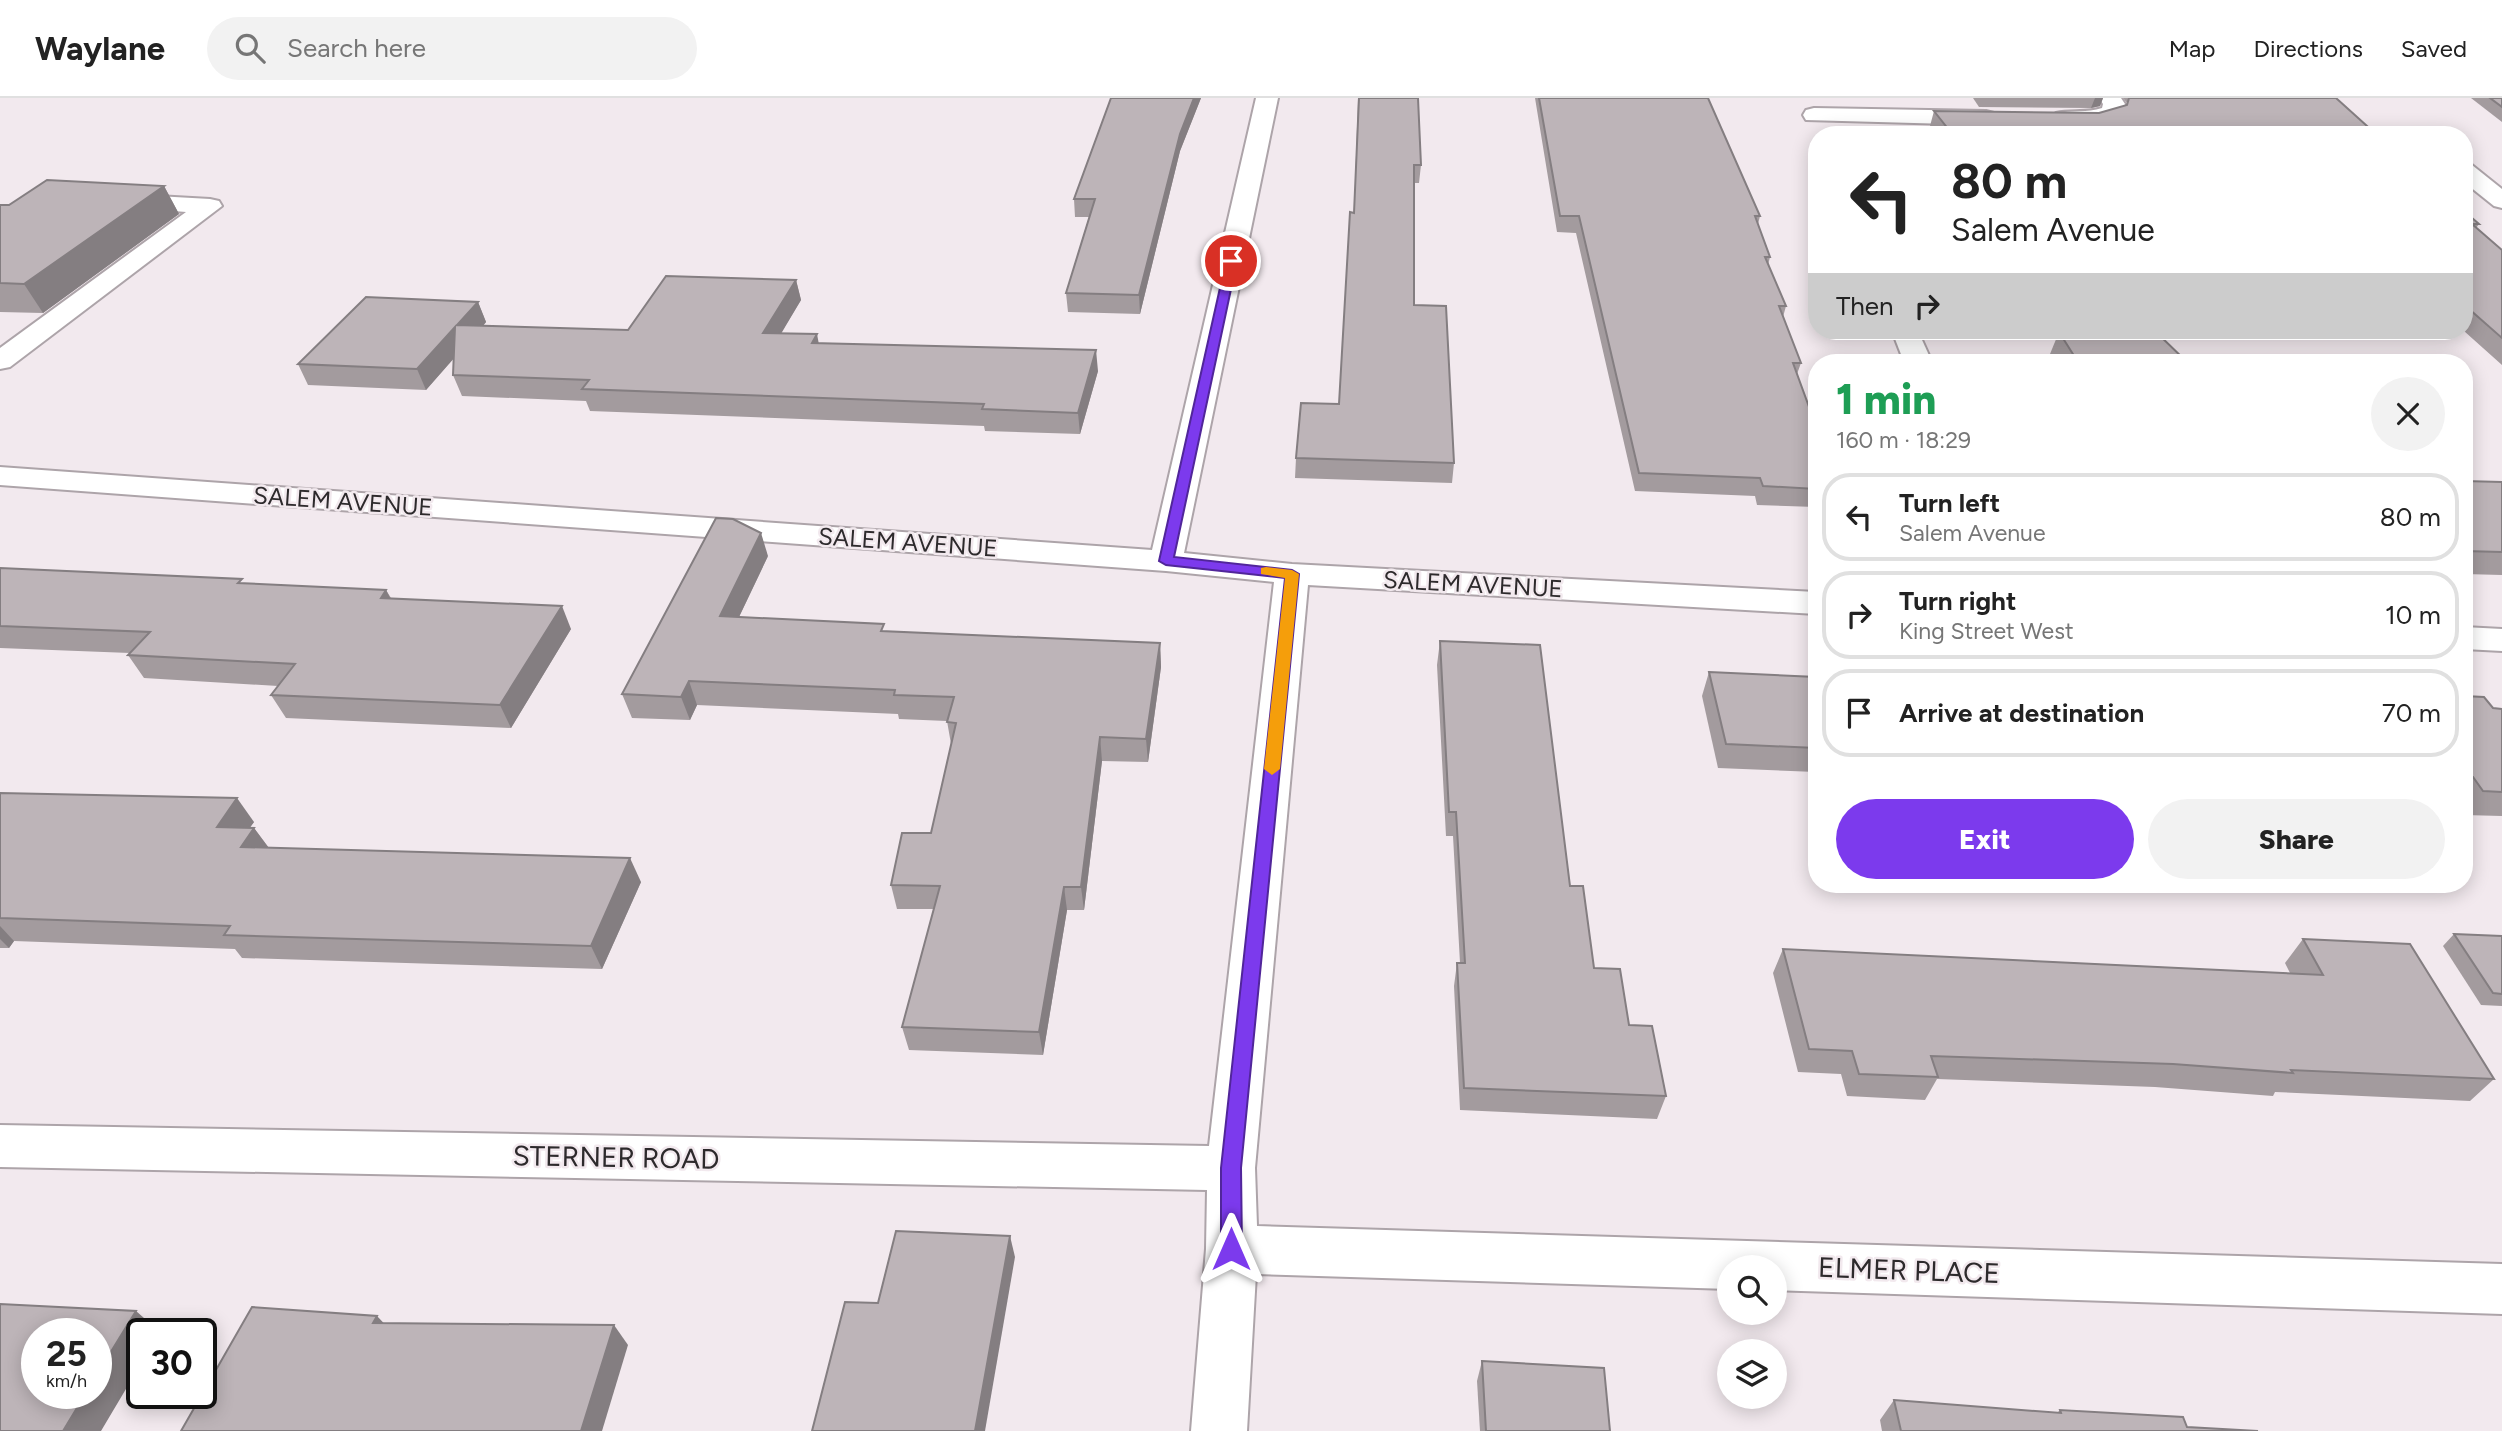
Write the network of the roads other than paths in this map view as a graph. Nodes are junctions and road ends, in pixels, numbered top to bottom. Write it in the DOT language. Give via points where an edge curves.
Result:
graph roads {
  1 [pos="1267,98"];
  2 [pos="2110,98"];
  3 [pos="1814,116"];
  4 [pos="2001,118"];
  5 [pos="2040,119"];
  6 [pos="2473,177"];
  7 [pos="103,200"];
  8 [pos="2502,201"];
  9 [pos="0,361"];
  10 [pos="0,476"];
  11 [pos="1166,561"];
  12 [pos="1292,574"];
  13 [pos="1808,603"];
  14 [pos="2473,638"];
  15 [pos="2502,640"];
  16 [pos="0,1146"];
  17 [pos="1231,1168"];
  18 [pos="1231,1249"];
  19 [pos="2502,1289"];
  20 [pos="1219,1431"];
  1 -- 11 [label="street"];
  2 -- 5 [label="street" via="2112,112 2092,118"];
  3 -- 4 [label="street"];
  6 -- 8 [label="street"];
  7 -- 9 [label="street" via="211,206"];
  10 -- 11 [label="street, SALEM AVENUE"];
  11 -- 12 [label="street, SALEM AVENUE"];
  12 -- 13 [label="street, SALEM AVENUE"];
  12 -- 17 [label="street"];
  14 -- 15 [label="street"];
  16 -- 17 [label="street, STERNER ROAD"];
  17 -- 18 [label="street"];
  18 -- 19 [label="street, ELMER PLACE"];
  18 -- 20 [label="street"];
}
